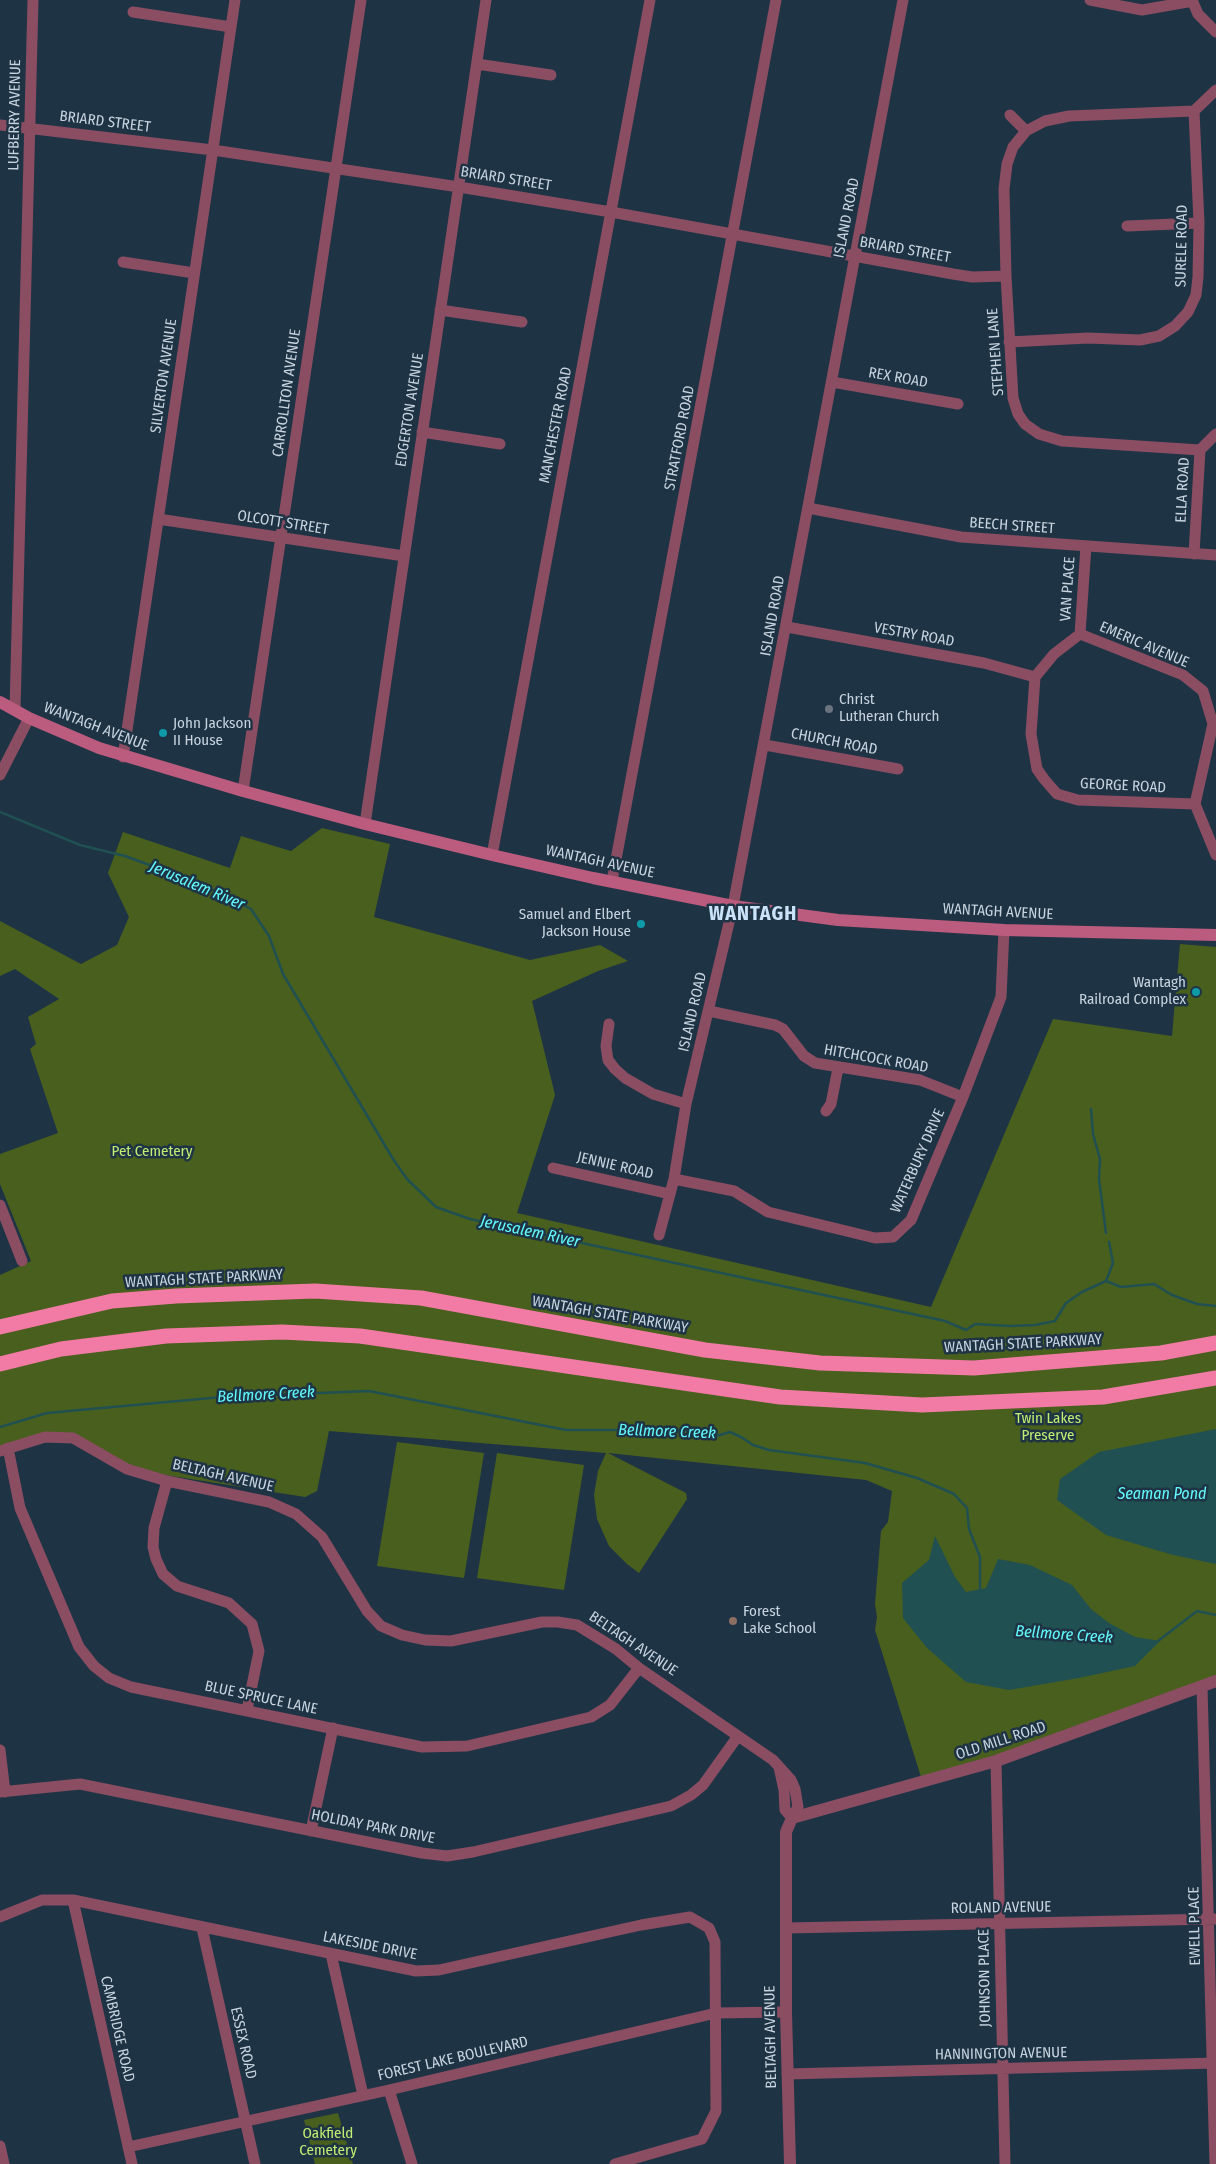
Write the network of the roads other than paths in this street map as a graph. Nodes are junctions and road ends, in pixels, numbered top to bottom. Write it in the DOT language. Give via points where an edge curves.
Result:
graph roads {
  1 [pos="33,0"];
  2 [pos="235,0"];
  3 [pos="361,0"];
  4 [pos="486,0"];
  5 [pos="650,0"];
  6 [pos="776,0"];
  7 [pos="903,0"];
  8 [pos="1090,0"];
  9 [pos="1192,1"];
  10 [pos="133,12"];
  11 [pos="231,27"];
  12 [pos="1216,32"];
  13 [pos="477,64"];
  14 [pos="551,75"];
  15 [pos="1216,90"];
  16 [pos="1194,111"];
  17 [pos="1010,115"];
  18 [pos="0,126"];
  19 [pos="30,128"];
  20 [pos="1026,131"];
  21 [pos="213,150"];
  22 [pos="336,168"];
  23 [pos="459,187"];
  24 [pos="611,212"];
  25 [pos="1198,223"];
  26 [pos="1127,226"];
  27 [pos="733,234"];
  28 [pos="855,257"];
  29 [pos="123,262"];
  30 [pos="194,273"];
  31 [pos="1006,276"];
  32 [pos="440,310"];
  33 [pos="522,322"];
  34 [pos="1009,342"];
  35 [pos="832,382"];
  36 [pos="958,404"];
  37 [pos="422,432"];
  38 [pos="1216,434"];
  39 [pos="500,444"];
  40 [pos="1200,450"];
  41 [pos="808,508"];
  42 [pos="158,519"];
  43 [pos="281,537"];
  44 [pos="1086,546"];
  45 [pos="1194,554"];
  46 [pos="1216,555"];
  47 [pos="404,556"];
  48 [pos="786,627"];
  49 [pos="1080,634"];
  50 [pos="1035,677"];
  51 [pos="0,702"];
  52 [pos="15,710"];
  53 [pos="29,718"];
  54 [pos="764,745"];
  55 [pos="123,756"];
  56 [pos="898,770"];
  57 [pos="0,775"];
  58 [pos="244,791"];
  59 [pos="1195,804"];
  60 [pos="365,824"];
  61 [pos="1216,854"];
  62 [pos="492,855"];
  63 [pos="612,881"];
  64 [pos="733,906"];
  65 [pos="1004,930"];
  66 [pos="1216,935"];
  67 [pos="709,1011"];
  68 [pos="609,1024"];
  69 [pos="838,1068"];
  70 [pos="963,1098"];
  71 [pos="686,1104"];
  72 [pos="826,1111"];
  73 [pos="553,1168"];
  74 [pos="674,1179"];
  75 [pos="670,1194"];
  76 [pos="0,1205"];
  77 [pos="659,1235"];
  78 [pos="22,1261"];
  79 [pos="0,1327"];
  80 [pos="1216,1343"];
  81 [pos="0,1364"];
  82 [pos="1216,1378"];
  83 [pos="4,1450"];
  84 [pos="167,1481"];
  85 [pos="639,1668"];
  86 [pos="1216,1681"];
  87 [pos="1202,1686"];
  88 [pos="247,1710"];
  89 [pos="333,1728"];
  90 [pos="738,1736"];
  91 [pos="0,1750"];
  92 [pos="996,1761"];
  93 [pos="2,1792"];
  94 [pos="1211,1795"];
  95 [pos="792,1818"];
  96 [pos="311,1830"];
  97 [pos="73,1900"];
  98 [pos="0,1917"];
  99 [pos="1213,1919"];
  100 [pos="999,1923"];
  101 [pos="202,1928"];
  102 [pos="787,1928"];
  103 [pos="331,1954"];
  104 [pos="786,2012"];
  105 [pos="716,2013"];
  106 [pos="1214,2064"];
  107 [pos="1002,2068"];
  108 [pos="787,2074"];
  109 [pos="388,2090"];
  110 [pos="363,2094"];
  111 [pos="245,2120"];
  112 [pos="0,2146"];
  113 [pos="128,2147"];
  114 [pos="4,2164"];
  115 [pos="132,2164"];
  116 [pos="255,2164"];
  117 [pos="412,2164"];
  118 [pos="616,2164"];
  119 [pos="790,2164"];
  120 [pos="1005,2164"];
  121 [pos="1215,2164"];
  1 -- 19 [label="street, LUFBERRY AVENUE"];
  2 -- 11 [label="street, SILVERTON AVENUE"];
  3 -- 22 [label="street, CARROLLTON AVENUE"];
  4 -- 13 [label="street, EDGERTON AVENUE"];
  5 -- 24 [label="street, MANCHESTER ROAD"];
  6 -- 27 [label="street, STRATFORD ROAD"];
  7 -- 28 [label="street, ISLAND ROAD"];
  8 -- 9 [label="street" via="1142,10"];
  9 -- 12 [label="street" via="1198,14"];
  10 -- 11 [label="street"];
  11 -- 21 [label="street, SILVERTON AVENUE"];
  13 -- 14 [label="street"];
  13 -- 23 [label="street, EDGERTON AVENUE"];
  15 -- 16 [label="street"];
  16 -- 20 [label="street, STEPHEN LANE" via="1069,116 1045,121"];
  16 -- 25 [label="street, SURELE ROAD"];
  17 -- 20 [label="street"];
  18 -- 19 [label="street, BRIARD STREET"];
  19 -- 21 [label="street, BRIARD STREET"];
  19 -- 52 [label="street, LUFBERRY AVENUE"];
  20 -- 31 [label="street, STEPHEN LANE" via="1013,147 1007,164 1004,190"];
  21 -- 22 [label="street, BRIARD STREET"];
  21 -- 30 [label="street, SILVERTON AVENUE"];
  22 -- 23 [label="street, BRIARD STREET"];
  22 -- 43 [label="street, CARROLLTON AVENUE"];
  23 -- 24 [label="street, BRIARD STREET"];
  23 -- 32 [label="street, EDGERTON AVENUE"];
  24 -- 27 [label="street, BRIARD STREET"];
  24 -- 62 [label="street, MANCHESTER ROAD"];
  25 -- 26 [label="street"];
  25 -- 34 [label="street, SURELE ROAD" via="1196,296 1188,312 1175,326 1159,336 1140,340 1088,338"];
  27 -- 28 [label="street, BRIARD STREET"];
  27 -- 63 [label="street, STRATFORD ROAD"];
  28 -- 31 [label="street, BRIARD STREET" via="962,275"];
  28 -- 35 [label="street, ISLAND ROAD"];
  29 -- 30 [label="street"];
  30 -- 42 [label="street, SILVERTON AVENUE"];
  31 -- 34 [label="street, STEPHEN LANE"];
  32 -- 33 [label="street"];
  32 -- 37 [label="street, EDGERTON AVENUE"];
  34 -- 40 [label="street, STEPHEN LANE" via="1018,414 1039,434 1062,441"];
  35 -- 36 [label="street, REX ROAD"];
  35 -- 41 [label="street, ISLAND ROAD"];
  37 -- 39 [label="street"];
  37 -- 47 [label="street, EDGERTON AVENUE"];
  38 -- 40 [label="street, ELLA ROAD"];
  40 -- 45 [label="street, ELLA ROAD"];
  41 -- 44 [label="street, BEECH STREET" via="961,537"];
  41 -- 48 [label="street, ISLAND ROAD"];
  42 -- 43 [label="street, OLCOTT STREET"];
  42 -- 55 [label="street, SILVERTON AVENUE"];
  43 -- 47 [label="street, OLCOTT STREET"];
  43 -- 58 [label="street, CARROLLTON AVENUE"];
  44 -- 45 [label="street, BEECH STREET"];
  44 -- 49 [label="street, VAN PLACE"];
  45 -- 46 [label="street, BEECH STREET"];
  47 -- 60 [label="street, EDGERTON AVENUE"];
  48 -- 50 [label="street, VESTRY ROAD" via="984,663"];
  48 -- 54 [label="street, ISLAND ROAD"];
  49 -- 50 [label="street" via="1054,654"];
  49 -- 59 [label="street, EMERIC AVENUE" via="1183,675 1203,691 1212,724"];
  50 -- 59 [label="street, GEORGE ROAD" via="1031,734 1037,769 1057,794 1078,800"];
  51 -- 52 [label="main road, WANTAGH AVENUE"];
  52 -- 53 [label="main road, WANTAGH AVENUE"];
  53 -- 55 [label="main road, WANTAGH AVENUE"];
  53 -- 57 [label="street"];
  54 -- 56 [label="street, CHURCH ROAD"];
  54 -- 64 [label="street, ISLAND ROAD"];
  55 -- 58 [label="main road, WANTAGH AVENUE"];
  58 -- 60 [label="main road, WANTAGH AVENUE"];
  59 -- 61 [label="street"];
  60 -- 62 [label="main road, WANTAGH AVENUE"];
  62 -- 63 [label="main road, WANTAGH AVENUE"];
  63 -- 64 [label="main road, WANTAGH AVENUE"];
  64 -- 65 [label="main road, WANTAGH AVENUE" via="838,920"];
  64 -- 67 [label="street, ISLAND ROAD"];
  65 -- 66 [label="main road, WANTAGH AVENUE"];
  65 -- 70 [label="street, WATERBURY DRIVE" via="1001,997"];
  67 -- 69 [label="street, HITCHCOCK ROAD" via="775,1025 789,1035 809,1060"];
  67 -- 71 [label="street, ISLAND ROAD"];
  68 -- 71 [label="street" via="606,1046 608,1060 615,1070 653,1094"];
  69 -- 70 [label="street, HITCHCOCK ROAD" via="920,1080"];
  69 -- 72 [label="street" via="831,1104"];
  70 -- 74 [label="street, WATERBURY DRIVE" via="912,1220 893,1237 875,1238 768,1212 734,1191"];
  71 -- 74 [label="street, ISLAND ROAD"];
  73 -- 75 [label="street, JENNIE ROAD"];
  74 -- 75 [label="street, ISLAND ROAD"];
  75 -- 77 [label="street, ISLAND ROAD"];
  76 -- 78 [label="street"];
  79 -- 80 [label="highway, WANTAGH STATE PARKWAY" via="112,1301 315,1290 421,1298 705,1350 820,1363 974,1368 1161,1353"];
  81 -- 82 [label="highway" via="61,1349 166,1336 282,1332 360,1336 780,1397 922,1405 1103,1397"];
  83 -- 84 [label="street, BELTAGH AVENUE" via="45,1437 72,1438 127,1469"];
  83 -- 88 [label="street, BLUE SPRUCE LANE" via="25,1522 79,1647 94,1666 109,1678 131,1687"];
  84 -- 85 [label="street, BELTAGH AVENUE" via="269,1502 296,1514 322,1537 367,1612 381,1626 402,1635 451,1641 542,1622 568,1623 594,1634"];
  84 -- 88 [label="street" via="154,1528 156,1559 163,1574 177,1586 229,1603 252,1624 259,1651"];
  85 -- 89 [label="street, BLUE SPRUCE LANE" via="610,1704 591,1717 467,1746 422,1747"];
  85 -- 90 [label="street, BELTAGH AVENUE"];
  86 -- 87 [label="street, OLD MILL ROAD"];
  87 -- 92 [label="street, OLD MILL ROAD"];
  87 -- 94 [label="street, EWELL PLACE"];
  88 -- 89 [label="street, BLUE SPRUCE LANE"];
  89 -- 96 [label="street"];
  90 -- 95 [label="street, BELTAGH AVENUE" via="766,1753 790,1780 798,1799"];
  90 -- 96 [label="street, HOLIDAY PARK DRIVE" via="703,1785 671,1806 473,1852 447,1856 422,1853"];
  91 -- 93 [label="street"];
  92 -- 95 [label="street, OLD MILL ROAD"];
  92 -- 100 [label="street, JOHNSON PLACE"];
  93 -- 96 [label="street, HOLIDAY PARK DRIVE" via="80,1784"];
  94 -- 99 [label="street, EWELL PLACE"];
  95 -- 102 [label="street, BELTAGH AVENUE" via="786,1832"];
  97 -- 98 [label="street, LAKESIDE DRIVE" via="42,1900"];
  97 -- 101 [label="street, LAKESIDE DRIVE"];
  97 -- 113 [label="street, CAMBRIDGE ROAD"];
  99 -- 100 [label="street, ROLAND AVENUE"];
  99 -- 106 [label="street, EWELL PLACE"];
  100 -- 102 [label="street, ROLAND AVENUE"];
  100 -- 107 [label="street, JOHNSON PLACE"];
  101 -- 103 [label="street, LAKESIDE DRIVE"];
  101 -- 111 [label="street, ESSEX ROAD"];
  102 -- 104 [label="street, BELTAGH AVENUE"];
  103 -- 105 [label="street, LAKESIDE DRIVE" via="416,1971 439,1970 690,1917 708,1928 716,1942"];
  103 -- 110 [label="street"];
  104 -- 105 [label="street, FOREST LAKE BOULEVARD"];
  104 -- 108 [label="street, BELTAGH AVENUE"];
  105 -- 109 [label="street, FOREST LAKE BOULEVARD"];
  105 -- 118 [label="street, LAKESIDE DRIVE" via="716,2111 702,2139"];
  106 -- 107 [label="street, HANNINGTON AVENUE"];
  106 -- 121 [label="street, EWELL PLACE"];
  107 -- 108 [label="street, HANNINGTON AVENUE"];
  107 -- 120 [label="street, JOHNSON PLACE"];
  108 -- 119 [label="street, BELTAGH AVENUE"];
  109 -- 110 [label="street, FOREST LAKE BOULEVARD"];
  109 -- 117 [label="street"];
  110 -- 111 [label="street, FOREST LAKE BOULEVARD"];
  111 -- 113 [label="street, FOREST LAKE BOULEVARD"];
  111 -- 116 [label="street, ESSEX ROAD"];
  112 -- 114 [label="street"];
  113 -- 115 [label="street, CAMBRIDGE ROAD"];
}
